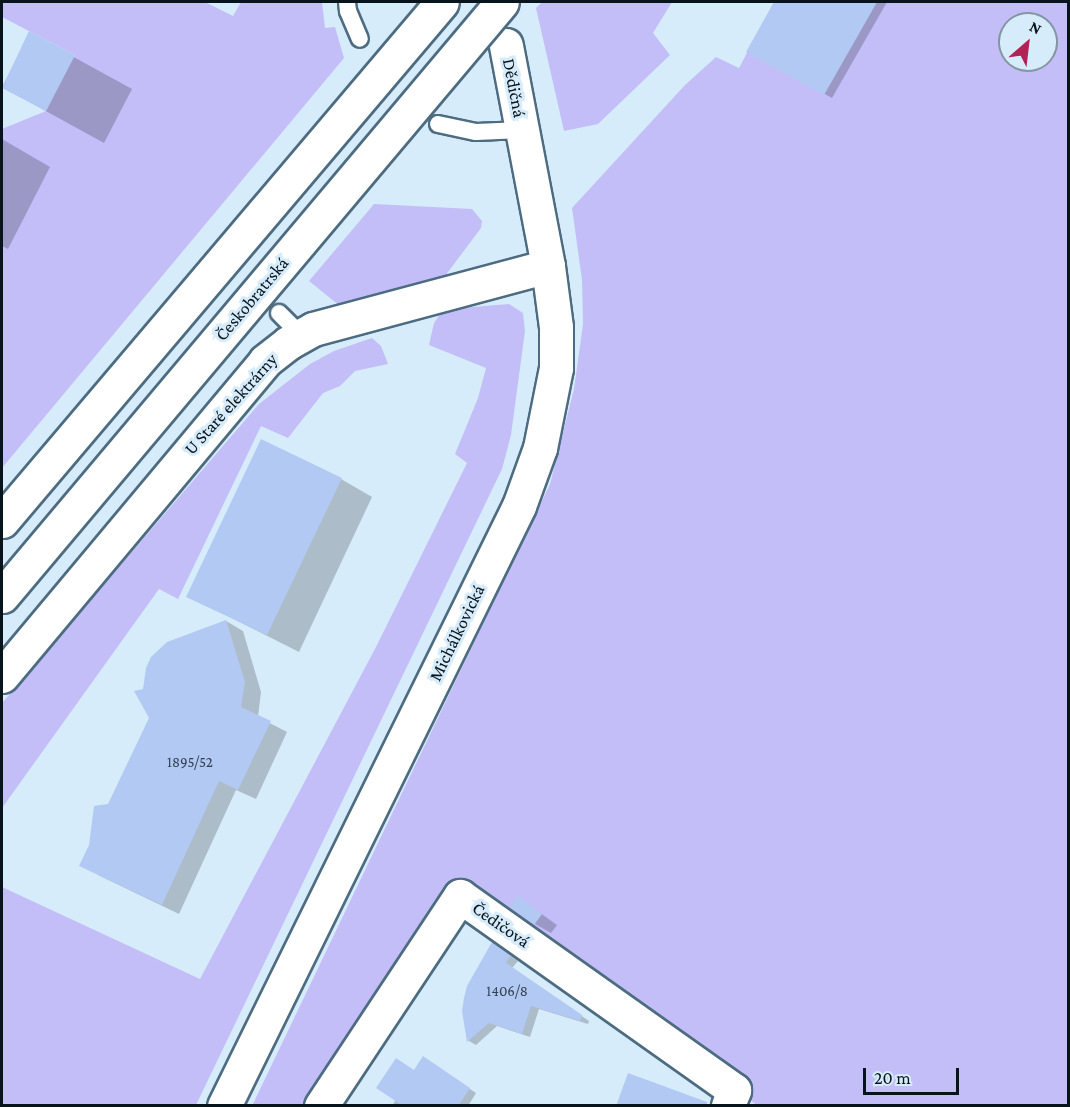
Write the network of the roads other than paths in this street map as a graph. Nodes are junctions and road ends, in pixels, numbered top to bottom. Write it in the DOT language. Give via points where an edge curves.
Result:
graph roads {
  1 [pos="347,2"];
  2 [pos="442,2"];
  3 [pos="502,2"];
  4 [pos="360,39"];
  5 [pos="506,45"];
  6 [pos="438,124"];
  7 [pos="522,130"];
  8 [pos="548,266"];
  9 [pos="2,520"];
  10 [pos="2,596"];
  11 [pos="2,676"];
  12 [pos="224,1106"];
  13 [pos="321,1106"];
  14 [pos="728,1106"];
  1 -- 4 [label="lane"];
  2 -- 9 [label="street, bridge"];
  3 -- 10 [label="street, Českobratrská, bridge"];
  5 -- 7 [label="street, Dědičná"];
  6 -- 7 [label="lane" via="476,132"];
  7 -- 8 [label="street, Michálkovická"];
  8 -- 11 [label="street, U Staré elektrárny" via="313,329 291,324 265,361"];
  8 -- 12 [label="street, Michálkovická" via="556,327 555,368 545,428 528,487"];
  13 -- 14 [label="street, Čedičová" via="460,896 734,1090"];
}
